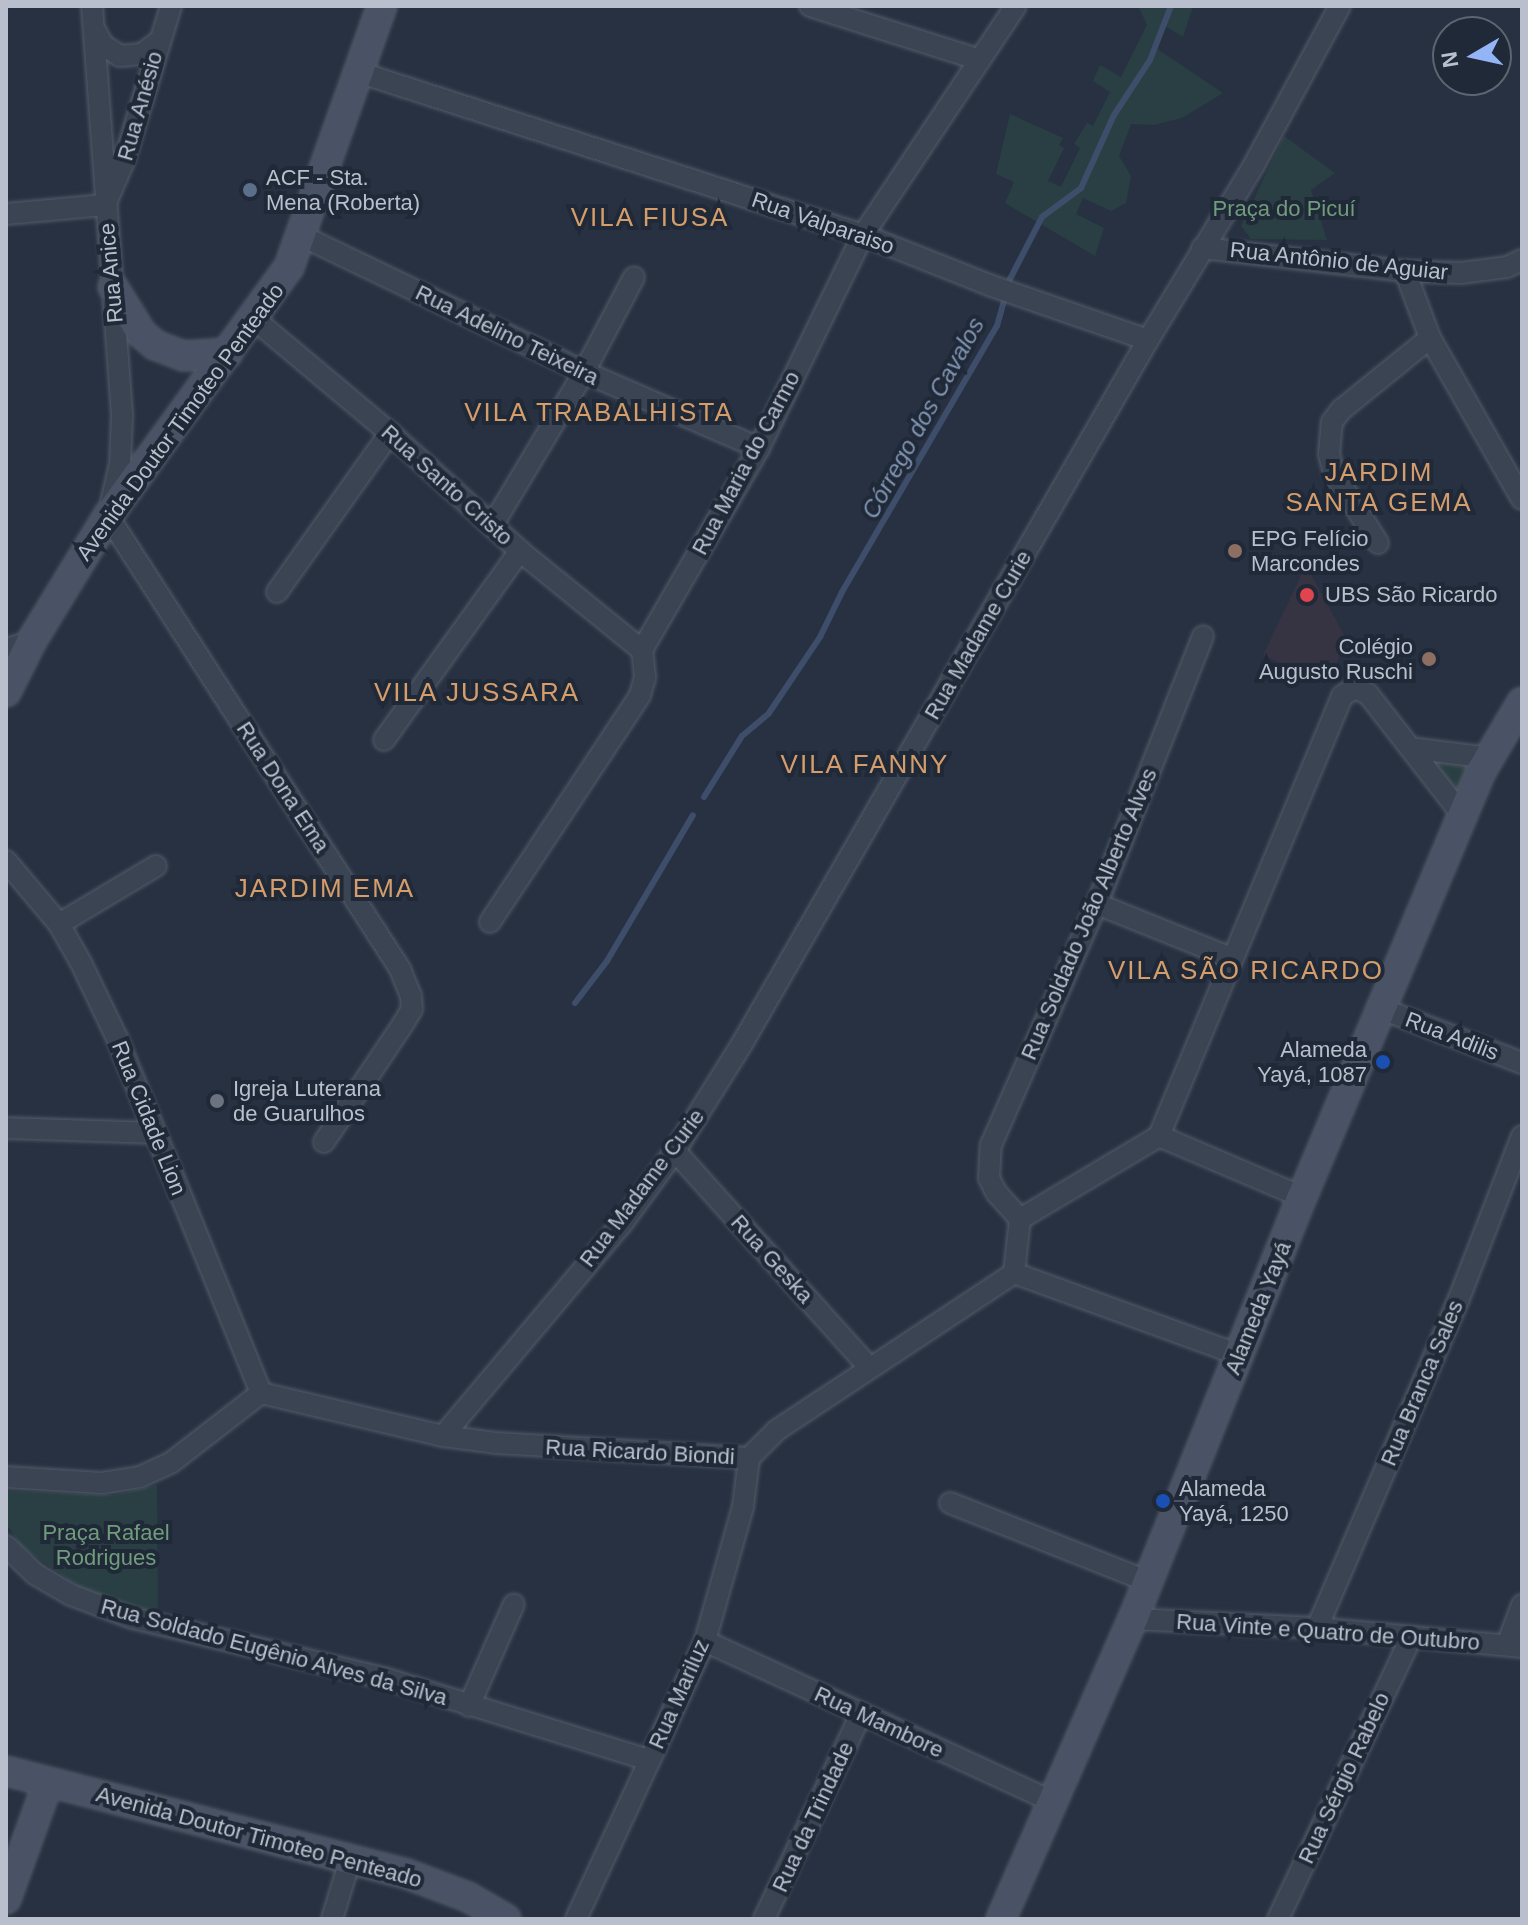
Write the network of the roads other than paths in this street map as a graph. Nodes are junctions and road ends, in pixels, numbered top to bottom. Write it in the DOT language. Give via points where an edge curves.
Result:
graph roads {
  1 [pos="92,6"];
  2 [pos="171,6"];
  3 [pos="382,6"];
  4 [pos="810,6"];
  5 [pos="1016,6"];
  6 [pos="1340,6"];
  7 [pos="94,28"];
  8 [pos="158,42"];
  9 [pos="980,60"];
  10 [pos="358,72"];
  11 [pos="105,205"];
  12 [pos="6,214"];
  13 [pos="863,235"];
  14 [pos="302,236"];
  15 [pos="1202,248"];
  16 [pos="1522,260"];
  17 [pos="1405,271"];
  18 [pos="634,277"];
  19 [pos="113,287"];
  20 [pos="254,319"];
  21 [pos="1430,338"];
  22 [pos="1148,340"];
  23 [pos="228,353"];
  24 [pos="584,372"];
  25 [pos="390,433"];
  26 [pos="759,448"];
  27 [pos="1522,499"];
  28 [pos="108,516"];
  29 [pos="492,526"];
  30 [pos="1378,543"];
  31 [pos="520,551"];
  32 [pos="277,592"];
  33 [pos="1203,636"];
  34 [pos="642,650"];
  35 [pos="16,651"];
  36 [pos="6,692"];
  37 [pos="1522,702"];
  38 [pos="384,740"];
  39 [pos="1410,748"];
  40 [pos="1489,758"];
  41 [pos="1463,816"];
  42 [pos="6,861"];
  43 [pos="156,866"];
  44 [pos="1097,904"];
  45 [pos="490,922"];
  46 [pos="59,924"];
  47 [pos="1231,958"];
  48 [pos="1382,1009"];
  49 [pos="1522,1063"];
  50 [pos="6,1128"];
  51 [pos="155,1133"];
  52 [pos="1159,1136"];
  53 [pos="1522,1136"];
  54 [pos="324,1142"];
  55 [pos="675,1151"];
  56 [pos="1302,1197"];
  57 [pos="1020,1219"];
  58 [pos="1014,1273"];
  59 [pos="1239,1355"];
  60 [pos="869,1367"];
  61 [pos="261,1393"];
  62 [pos="443,1436"];
  63 [pos="749,1458"];
  64 [pos="6,1477"];
  65 [pos="950,1503"];
  66 [pos="6,1546"];
  67 [pos="1147,1581"];
  68 [pos="514,1604"];
  69 [pos="1522,1605"];
  70 [pos="1133,1619"];
  71 [pos="1317,1628"];
  72 [pos="1411,1637"];
  73 [pos="705,1641"];
  74 [pos="1514,1646"];
  75 [pos="469,1706"];
  76 [pos="861,1714"];
  77 [pos="649,1760"];
  78 [pos="6,1771"];
  79 [pos="48,1783"];
  80 [pos="1054,1802"];
  81 [pos="350,1860"];
  82 [pos="6,1899"];
  83 [pos="332,1919"];
  84 [pos="506,1919"];
  85 [pos="576,1919"];
  86 [pos="764,1919"];
  87 [pos="1001,1919"];
  88 [pos="1278,1919"];
  1 -- 7 [label="street, Rua Anice"];
  2 -- 8 [label="street, Rua Anésio"];
  3 -- 10 [label="street, Avenida Doutor Timoteo Penteado"];
  4 -- 9 [label="street"];
  5 -- 9 [label="street, Rua Maria do Carmo"];
  6 -- 15 [label="street, Rua Madame Curie"];
  7 -- 8 [label="street" via="103,45 120,56 142,54"];
  7 -- 11 [label="street, Rua Anice"];
  8 -- 11 [label="street, Rua Anésio" via="124,161"];
  9 -- 13 [label="street, Rua Maria do Carmo"];
  10 -- 13 [label="street, Rua Valparaiso"];
  10 -- 14 [label="street, Avenida Doutor Timoteo Penteado"];
  11 -- 12 [label="street"];
  11 -- 19 [label="street, Rua Anice"];
  13 -- 22 [label="street, Rua Valparaiso"];
  13 -- 26 [label="street, Rua Maria do Carmo"];
  14 -- 20 [label="street, Avenida Doutor Timoteo Penteado" via="285,275"];
  14 -- 24 [label="street, Rua Adelino Teixeira"];
  15 -- 17 [label="street, Rua Antônio de Aguiar"];
  15 -- 22 [label="street, Rua Madame Curie"];
  16 -- 17 [label="street, Rua Antônio de Aguiar" via="1471,272"];
  17 -- 21 [label="street"];
  18 -- 24 [label="street"];
  19 -- 23 [label="street" via="142,334 162,349 196,358"];
  19 -- 28 [label="street, Rua Anice" via="122,415 120,464"];
  20 -- 23 [label="street, Avenida Doutor Timoteo Penteado"];
  20 -- 25 [label="street, Rua Santo Cristo"];
  21 -- 27 [label="street"];
  21 -- 30 [label="street" via="1332,422 1329,454 1334,473"];
  22 -- 55 [label="street, Rua Madame Curie"];
  23 -- 28 [label="street, Avenida Doutor Timoteo Penteado"];
  24 -- 26 [label="street, Rua Adelino Teixeira"];
  24 -- 29 [label="street"];
  25 -- 29 [label="street, Rua Santo Cristo"];
  25 -- 32 [label="street"];
  26 -- 34 [label="street, Rua Maria do Carmo"];
  28 -- 35 [label="street, Avenida Doutor Timoteo Penteado"];
  28 -- 54 [label="street, Rua Dona Ema" via="408,983 412,1009"];
  29 -- 31 [label="street, Rua Santo Cristo"];
  31 -- 34 [label="street, Rua Santo Cristo"];
  31 -- 38 [label="street"];
  33 -- 44 [label="street, Rua Soldado João Alberto Alves"];
  34 -- 45 [label="street, Rua Maria do Carmo" via="645,677 640,695"];
  35 -- 36 [label="street, Avenida Doutor Timoteo Penteado"];
  37 -- 40 [label="street, Alameda Yayá"];
  39 -- 40 [label="street"];
  39 -- 41 [label="street"];
  39 -- 47 [label="street" via="1368,694 1355,688 1342,696"];
  40 -- 41 [label="street, Alameda Yayá"];
  41 -- 48 [label="street, Alameda Yayá"];
  42 -- 46 [label="street, Rua Cidade Lion"];
  43 -- 46 [label="street"];
  44 -- 47 [label="street"];
  44 -- 57 [label="street, Rua Soldado João Alberto Alves" via="991,1145 987,1164 996,1192"];
  46 -- 51 [label="street, Rua Cidade Lion" via="117,1038"];
  47 -- 52 [label="street"];
  48 -- 49 [label="street, Rua Adilis"];
  48 -- 56 [label="street, Alameda Yayá"];
  50 -- 51 [label="street"];
  51 -- 61 [label="street, Rua Cidade Lion"];
  52 -- 56 [label="street"];
  52 -- 57 [label="street"];
  53 -- 71 [label="street, Rua Branca Sales" via="1458,1301"];
  55 -- 60 [label="street, Rua Geska"];
  55 -- 62 [label="street, Rua Madame Curie" via="623,1222"];
  56 -- 59 [label="street, Alameda Yayá"];
  57 -- 58 [label="street"];
  58 -- 59 [label="street"];
  58 -- 60 [label="street, Rua Ricardo Biondi"];
  59 -- 67 [label="street, Alameda Yayá"];
  60 -- 63 [label="street, Rua Ricardo Biondi" via="777,1430"];
  61 -- 62 [label="street, Rua Ricardo Biondi"];
  61 -- 64 [label="street" via="172,1462 140,1477 102,1483"];
  62 -- 63 [label="street, Rua Ricardo Biondi"];
  63 -- 73 [label="street, Rua Mariluz" via="743,1507"];
  65 -- 67 [label="street"];
  66 -- 75 [label="street, Rua Soldado Eugênio Alves da Silva" via="35,1574 71,1595 133,1618 314,1660"];
  67 -- 70 [label="street, Alameda Yayá"];
  68 -- 75 [label="street"];
  69 -- 74 [label="street"];
  70 -- 71 [label="street, Rua Vinte e Quatro de Outubro"];
  70 -- 80 [label="street, Alameda Yayá"];
  71 -- 72 [label="street, Rua Vinte e Quatro de Outubro"];
  72 -- 74 [label="street, Rua Vinte e Quatro de Outubro"];
  72 -- 88 [label="street, Rua Sérgio Rabelo"];
  73 -- 76 [label="street, Rua Mambore"];
  73 -- 77 [label="street, Rua Mariluz"];
  75 -- 77 [label="street, Rua Soldado Eugênio Alves da Silva"];
  76 -- 80 [label="street, Rua Mambore"];
  76 -- 86 [label="street, Rua da Trindade"];
  77 -- 85 [label="street, Rua Mariluz"];
  78 -- 79 [label="street, Avenida Doutor Timoteo Penteado"];
  79 -- 81 [label="street, Avenida Doutor Timoteo Penteado"];
  79 -- 82 [label="street"];
  80 -- 87 [label="street, Alameda Yayá"];
  81 -- 83 [label="street"];
  81 -- 84 [label="street, Avenida Doutor Timoteo Penteado" via="468,1897"];
}
